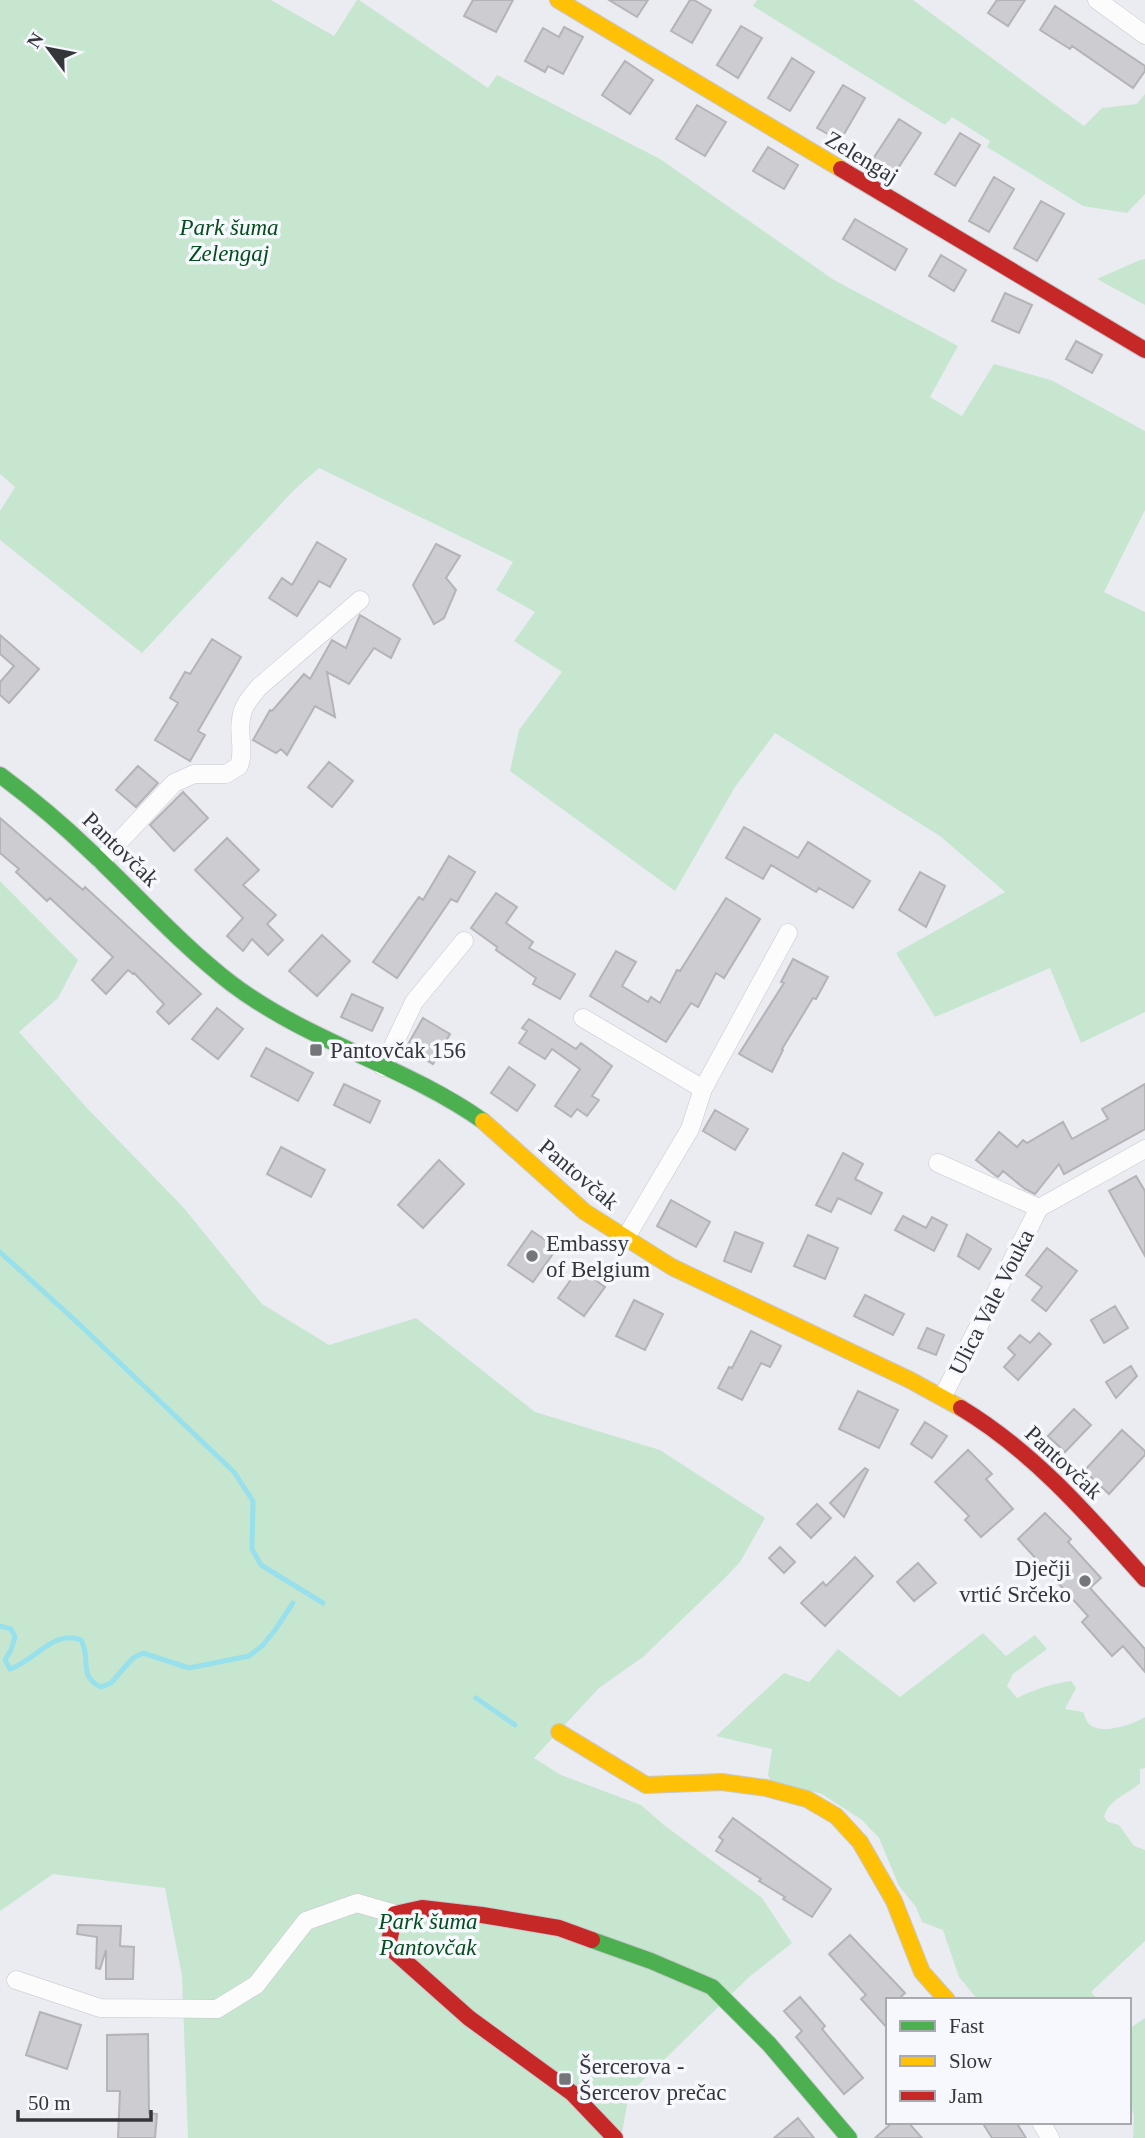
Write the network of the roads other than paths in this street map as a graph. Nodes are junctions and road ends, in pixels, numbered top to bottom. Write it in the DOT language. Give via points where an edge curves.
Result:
graph roads {
  1 [pos="558,0"];
  2 [pos="1097,0"];
  3 [pos="1145,35"];
  4 [pos="1145,350"];
  5 [pos="360,600"];
  6 [pos="0,775"];
  7 [pos="101,861"];
  8 [pos="788,933"];
  9 [pos="464,941"];
  10 [pos="583,1018"];
  11 [pos="383,1067"];
  12 [pos="703,1089"];
  13 [pos="1145,1149"];
  14 [pos="938,1163"];
  15 [pos="1039,1208"];
  16 [pos="625,1239"];
  17 [pos="943,1396"];
  18 [pos="1145,1580"];
  19 [pos="559,1732"];
  20 [pos="395,1914"];
  21 [pos="16,1980"];
  22 [pos="945,1998"];
  23 [pos="614,2138"];
  24 [pos="849,2138"];
  1 -- 4 [label="street, Zelengaj"];
  2 -- 3 [label="street"];
  5 -- 7 [label="street" via="258,688 245,705 240,720 243,754 239,766 226,774 194,774 174,783"];
  6 -- 7 [label="street, Pantovčak" via="48,811"];
  7 -- 11 [label="street, Pantovčak" via="233,984 280,1016"];
  8 -- 12 [label="street"];
  9 -- 11 [label="street" via="414,1002"];
  10 -- 12 [label="street"];
  11 -- 16 [label="street, Pantovčak" via="472,1114 574,1203"];
  12 -- 16 [label="street" via="691,1129"];
  13 -- 15 [label="street, Ulica Vale Vouka"];
  14 -- 15 [label="street, Ulica Vale Vouka"];
  15 -- 17 [label="street, Ulica Vale Vouka"];
  16 -- 17 [label="street, Pantovčak" via="672,1267"];
  17 -- 18 [label="street, Pantovčak" via="1016,1446 1062,1487"];
  19 -- 22 [label="street" via="646,1785 722,1782 766,1788 807,1798 836,1816 860,1842 894,1901 922,1972"];
  20 -- 21 [label="street" via="357,1903 306,1921 256,1985 217,2008 100,2008"];
  20 -- 23 [label="street" via="388,1946 469,2018 572,2094"];
  20 -- 24 [label="street" via="422,1908 559,1928 712,1987 769,2044"];
}
